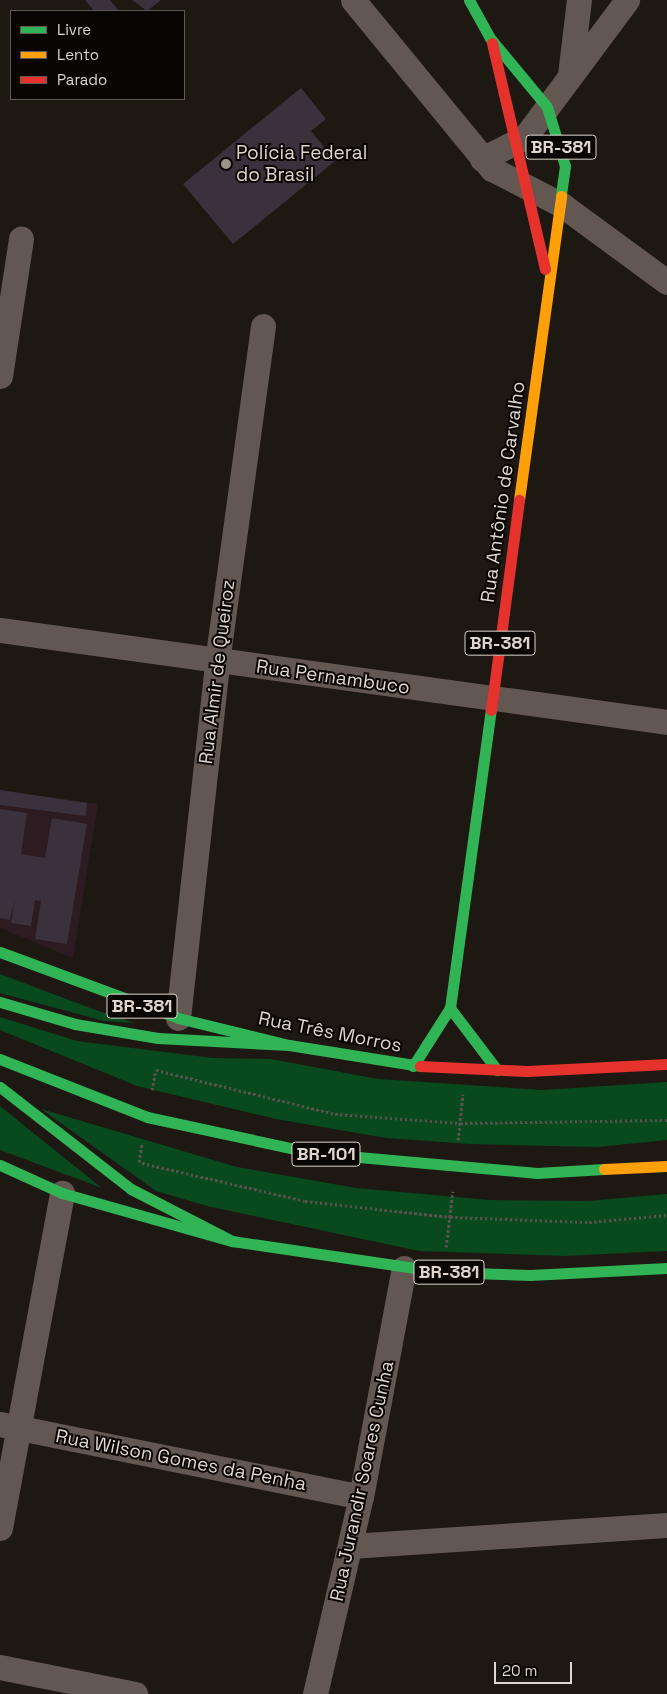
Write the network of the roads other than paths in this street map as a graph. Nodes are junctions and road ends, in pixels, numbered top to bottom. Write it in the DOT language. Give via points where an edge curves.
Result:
graph roads {
  1 [pos="353,0"];
  2 [pos="469,0"];
  3 [pos="579,0"];
  4 [pos="627,0"];
  5 [pos="490,38"];
  6 [pos="570,75"];
  7 [pos="547,107"];
  8 [pos="514,145"];
  9 [pos="482,159"];
  10 [pos="527,190"];
  11 [pos="562,205"];
  12 [pos="21,239"];
  13 [pos="547,278"];
  14 [pos="667,282"];
  15 [pos="264,326"];
  16 [pos="0,376"];
  17 [pos="0,630"];
  18 [pos="217,662"];
  19 [pos="492,698"];
  20 [pos="667,722"];
  21 [pos="0,952"];
  22 [pos="0,1002"];
  23 [pos="450,1008"];
  24 [pos="178,1018"];
  25 [pos="289,1045"];
  26 [pos="0,1059"];
  27 [pos="667,1064"];
  28 [pos="412,1066"];
  29 [pos="497,1070"];
  30 [pos="0,1087"];
  31 [pos="0,1165"];
  32 [pos="667,1166"];
  33 [pos="62,1192"];
  34 [pos="232,1241"];
  35 [pos="404,1268"];
  36 [pos="667,1268"];
  37 [pos="8,1426"];
  38 [pos="361,1497"];
  39 [pos="667,1525"];
  40 [pos="0,1528"];
  41 [pos="350,1546"];
  42 [pos="0,1667"];
  43 [pos="135,1694"];
  44 [pos="315,1694"];
  1 -- 9 [label="street"];
  2 -- 5 [label="main road, BR-381"];
  3 -- 6 [label="street"];
  4 -- 6 [label="street"];
  5 -- 7 [label="main road, BR-381"];
  5 -- 8 [label="main road, BR-381"];
  6 -- 7 [label="street"];
  7 -- 8 [label="street"];
  7 -- 11 [label="main road, BR-381" via="564,166"];
  8 -- 9 [label="street"];
  8 -- 10 [label="main road, BR-381"];
  9 -- 10 [label="street"];
  10 -- 11 [label="street"];
  10 -- 13 [label="main road, BR-381"];
  11 -- 13 [label="main road, BR-381"];
  11 -- 14 [label="street"];
  12 -- 16 [label="street"];
  13 -- 19 [label="main road, Rua Antônio de Carvalho / BR-381"];
  15 -- 18 [label="street, Rua Almir de Queiroz"];
  17 -- 18 [label="street, Rua Pernambuco"];
  18 -- 19 [label="street, Rua Pernambuco"];
  18 -- 24 [label="street, Rua Almir de Queiroz"];
  19 -- 20 [label="street, Rua Pernambuco"];
  19 -- 23 [label="main road, Rua Antônio de Carvalho / BR-381"];
  21 -- 24 [label="main road, Rua Três Morros / BR-381"];
  22 -- 25 [label="main road" via="75,1024 158,1038"];
  23 -- 28 [label="main road, Rua Antônio de Carvalho / BR-381"];
  23 -- 29 [label="main road"];
  24 -- 25 [label="main road, Rua Três Morros / BR-381"];
  25 -- 28 [label="main road, Rua Três Morros / BR-381"];
  26 -- 32 [label="main road, BR-101" via="59,1086 147,1116 314,1153 538,1173"];
  27 -- 29 [label="main road, Rua Três Morros / BR-381"];
  28 -- 29 [label="main road, Rua Três Morros / BR-381"];
  30 -- 34 [label="main road" via="131,1189"];
  31 -- 33 [label="main road, BR-381"];
  33 -- 34 [label="main road, BR-381"];
  33 -- 37 [label="street"];
  34 -- 35 [label="main road, BR-381"];
  35 -- 36 [label="main road, BR-381" via="530,1275"];
  35 -- 38 [label="street, Rua Jurandir Soares Cunha"];
  37 -- 38 [label="street, Rua Wilson Gomes da Penha"];
  37 -- 40 [label="street"];
  38 -- 41 [label="street, Rua Jurandir Soares Cunha"];
  39 -- 41 [label="street"];
  41 -- 44 [label="street, Rua Jurandir Soares Cunha"];
  42 -- 43 [label="street"];
}
